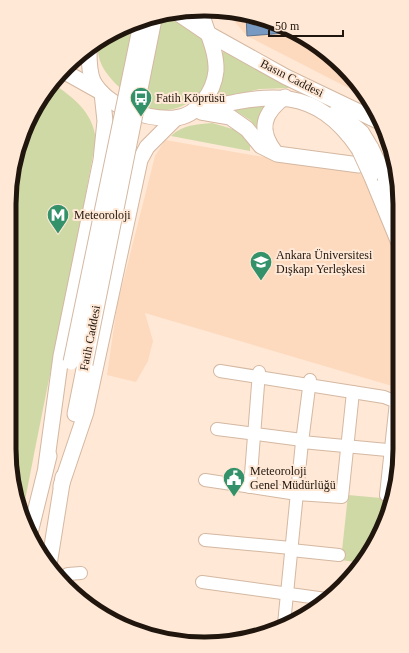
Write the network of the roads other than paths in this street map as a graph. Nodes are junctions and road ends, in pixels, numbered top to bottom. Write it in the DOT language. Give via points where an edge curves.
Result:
graph roads {
  1 [pos="203,16"];
  2 [pos="184,17"];
  3 [pos="153,23"];
  4 [pos="140,27"];
  5 [pos="207,33"];
  6 [pos="89,56"];
  7 [pos="68,74"];
  8 [pos="286,76"];
  9 [pos="102,93"];
  10 [pos="285,97"];
  11 [pos="192,111"];
  12 [pos="176,118"];
  13 [pos="373,118"];
  14 [pos="365,148"];
  15 [pos="277,154"];
  16 [pos="359,165"];
  17 [pos="384,173"];
  18 [pos="393,196"];
  19 [pos="393,214"];
  20 [pos="78,363"];
  21 [pos="220,371"];
  22 [pos="259,374"];
  23 [pos="310,382"];
  24 [pos="353,392"];
  25 [pos="393,401"];
  26 [pos="217,429"];
  27 [pos="253,434"];
  28 [pos="302,441"];
  29 [pos="347,446"];
  30 [pos="393,451"];
  31 [pos="393,461"];
  32 [pos="46,466"];
  33 [pos="205,480"];
  34 [pos="61,486"];
  35 [pos="250,487"];
  36 [pos="297,494"];
  37 [pos="387,495"];
  38 [pos="32,525"];
  39 [pos="205,540"];
  40 [pos="291,549"];
  41 [pos="339,555"];
  42 [pos="50,556"];
  43 [pos="81,573"];
  44 [pos="67,578"];
  45 [pos="202,582"];
  46 [pos="287,593"];
  47 [pos="319,598"];
  48 [pos="284,620"];
  1 -- 5 [label="main road"];
  2 -- 5 [label="main road"];
  3 -- 20 [label="main road, Fatih Caddesi, bridge"];
  4 -- 20 [label="main road, Fatih Caddesi, bridge"];
  5 -- 8 [label="main road, Basın Caddesi"];
  5 -- 11 [label="main road" via="215,53 216,71 210,94"];
  6 -- 9 [label="main road" via="93,80"];
  7 -- 9 [label="main road"];
  8 -- 13 [label="main road, Basın Caddesi"];
  8 -- 14 [label="main road" via="350,122 362,133"];
  9 -- 12 [label="main road" via="131,111"];
  9 -- 32 [label="main road" via="105,121 101,160 61,356"];
  10 -- 11 [label="main road" via="254,98"];
  10 -- 14 [label="main road" via="301,101 329,117"];
  10 -- 15 [label="main road" via="274,105 267,116 264,130 268,142"];
  11 -- 12 [label="main road"];
  11 -- 15 [label="main road" via="230,117 247,129 262,146"];
  12 -- 34 [label="main road" via="146,147 140,160 86,412"];
  14 -- 17 [label="main road, bridge"];
  15 -- 16 [label="main road"];
  17 -- 18 [label="main road"];
  17 -- 19 [label="main road"];
  20 -- 32 [label="main road, Fatih Caddesi"];
  20 -- 34 [label="main road, Fatih Caddesi"];
  21 -- 22 [label="street"];
  22 -- 23 [label="street"];
  22 -- 27 [label="street"];
  23 -- 24 [label="street"];
  23 -- 28 [label="street"];
  24 -- 25 [label="street" via="384,397"];
  24 -- 29 [label="street"];
  26 -- 27 [label="street"];
  27 -- 28 [label="street"];
  27 -- 35 [label="street"];
  28 -- 29 [label="street"];
  28 -- 36 [label="street"];
  29 -- 30 [label="street"];
  29 -- 36 [label="street" via="342,497"];
  31 -- 37 [label="street"];
  32 -- 38 [label="main road, Fatih Caddesi"];
  33 -- 35 [label="street"];
  34 -- 42 [label="main road, Fatih Caddesi"];
  35 -- 36 [label="street"];
  36 -- 40 [label="street"];
  39 -- 40 [label="street"];
  40 -- 41 [label="street"];
  40 -- 46 [label="street"];
  43 -- 44 [label="street" via="68,574"];
  45 -- 46 [label="street"];
  46 -- 47 [label="street"];
  46 -- 48 [label="street"];
}
